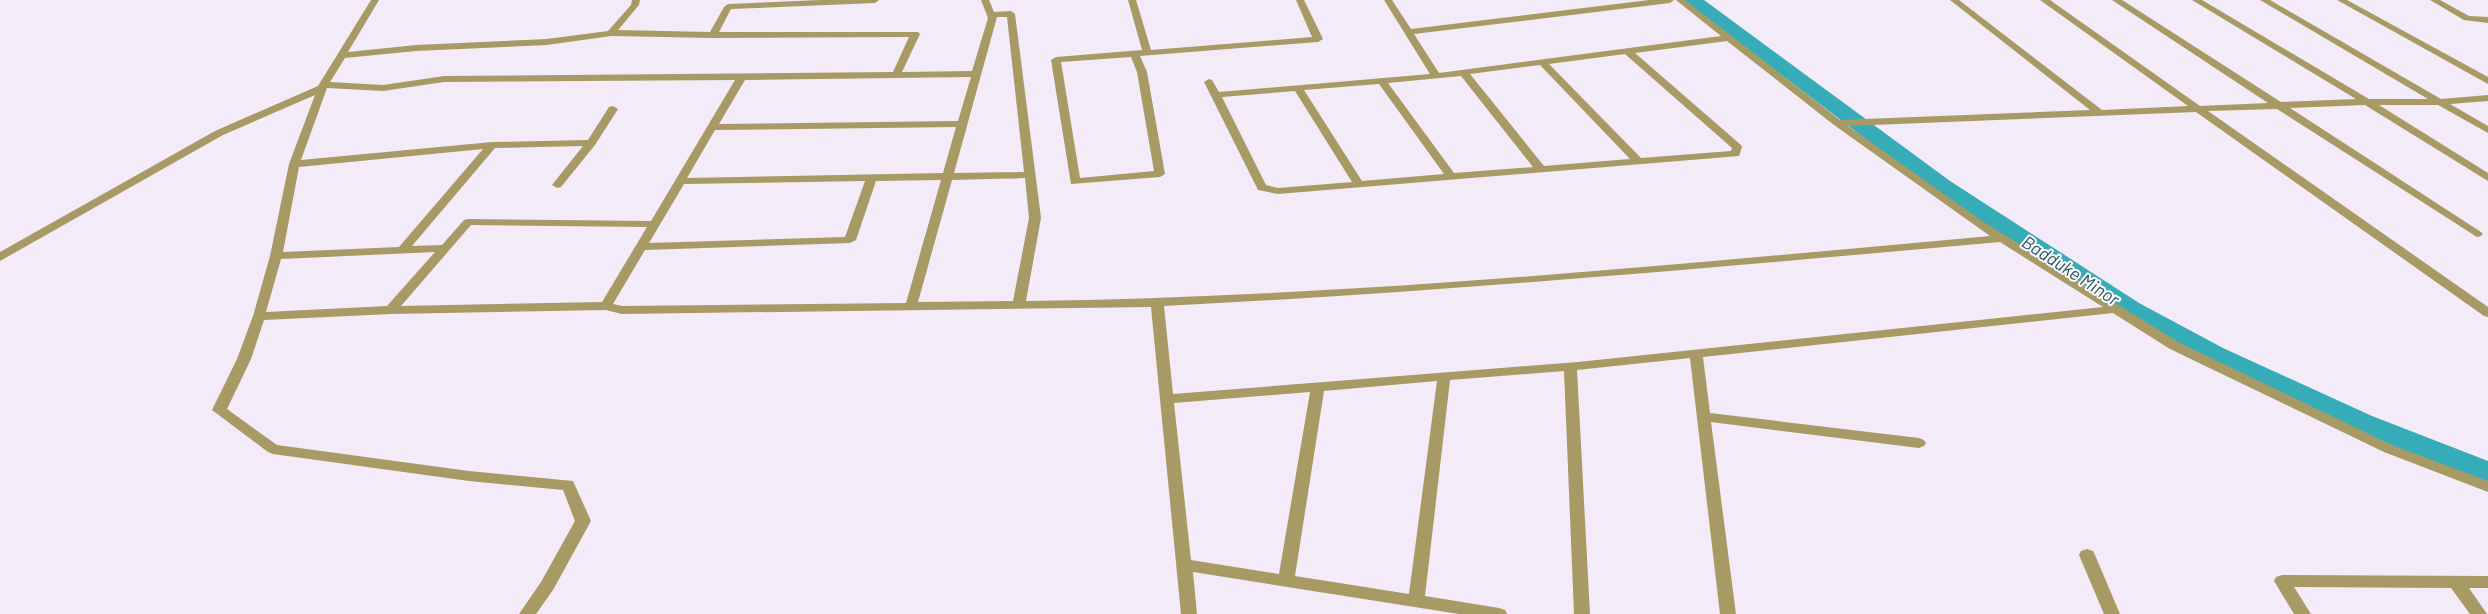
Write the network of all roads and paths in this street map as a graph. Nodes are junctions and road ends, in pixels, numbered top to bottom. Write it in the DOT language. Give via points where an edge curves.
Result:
graph roads {
  1 [pos="375,0"];
  2 [pos="636,0"];
  3 [pos="875,0"];
  4 [pos="985,0"];
  5 [pos="1132,0"];
  6 [pos="1300,0"];
  7 [pos="1388,0"];
  8 [pos="1670,0"];
  9 [pos="1680,0"];
  10 [pos="1954,0"];
  11 [pos="2044,0"];
  12 [pos="2116,0"];
  13 [pos="2196,0"];
  14 [pos="2264,0"];
  15 [pos="2341,0"];
  16 [pos="2434,0"];
  17 [pos="992,18"];
  18 [pos="2488,20"];
  19 [pos="1408,32"];
  20 [pos="611,33"];
  21 [pos="713,35"];
  22 [pos="1729,38"];
  23 [pos="1627,51"];
  24 [pos="1147,53"];
  25 [pos="1135,54"];
  26 [pos="341,56"];
  27 [pos="1542,62"];
  28 [pos="1463,72"];
  29 [pos="976,74"];
  30 [pos="896,75"];
  31 [pos="1436,76"];
  32 [pos="742,77"];
  33 [pos="1382,81"];
  34 [pos="2488,81"];
  35 [pos="1209,82"];
  36 [pos="323,86"];
  37 [pos="1298,88"];
  38 [pos="1214,95"];
  39 [pos="2488,98"];
  40 [pos="2367,102"];
  41 [pos="2439,102"];
  42 [pos="2282,105"];
  43 [pos="613,109"];
  44 [pos="2197,109"];
  45 [pos="2100,112"];
  46 [pos="1839,123"];
  47 [pos="962,124"];
  48 [pos="712,127"];
  49 [pos="2488,130"];
  50 [pos="591,143"];
  51 [pos="492,145"];
  52 [pos="1638,162"];
  53 [pos="294,164"];
  54 [pos="1541,170"];
  55 [pos="1030,175"];
  56 [pos="947,176"];
  57 [pos="1451,177"];
  58 [pos="872,178"];
  59 [pos="2488,178"];
  60 [pos="680,181"];
  61 [pos="1358,184"];
  62 [pos="558,185"];
  63 [pos="655,224"];
  64 [pos="2477,234"];
  65 [pos="2002,238"];
  66 [pos="641,247"];
  67 [pos="445,248"];
  68 [pos="402,250"];
  69 [pos="276,256"];
  70 [pos="0,257"];
  71 [pos="1157,303"];
  72 [pos="1019,305"];
  73 [pos="606,306"];
  74 [pos="911,306"];
  75 [pos="2116,309"];
  76 [pos="391,310"];
  77 [pos="2488,313"];
  78 [pos="259,316"];
  79 [pos="1696,354"];
  80 [pos="1582,366"];
  81 [pos="1444,377"];
  82 [pos="1318,387"];
  83 [pos="1167,399"];
  84 [pos="1704,418"];
  85 [pos="1918,443"];
  86 [pos="2488,486"];
  87 [pos="2087,555"];
  88 [pos="1184,565"];
  89 [pos="1286,581"];
  90 [pos="2456,582"];
  91 [pos="2488,582"];
  92 [pos="1416,601"];
  93 [pos="527,614"];
  94 [pos="1189,614"];
  95 [pos="1499,614"];
  96 [pos="1582,614"];
  97 [pos="1728,614"];
  98 [pos="2112,614"];
  99 [pos="2303,614"];
  100 [pos="2479,614"];
  1 -- 26 [label="street"];
  2 -- 20 [label="street"];
  3 -- 21 [label="street" via="728,6"];
  4 -- 17 [label="street"];
  5 -- 24 [label="street"];
  6 -- 24 [label="street" via="1318,39"];
  7 -- 19 [label="street"];
  8 -- 19 [label="street"];
  9 -- 22 [label="street"];
  10 -- 45 [label="street"];
  11 -- 44 [label="street"];
  12 -- 42 [label="street"];
  13 -- 40 [label="street"];
  14 -- 41 [label="street"];
  15 -- 34 [label="street"];
  16 -- 18 [label="street" via="2467,18"];
  17 -- 29 [label="street"];
  17 -- 55 [label="street" via="993,15 1011,14"];
  19 -- 31 [label="street"];
  20 -- 21 [label="street"];
  20 -- 26 [label="street" via="547,42 416,48"];
  21 -- 30 [label="street" via="915,34"];
  22 -- 23 [label="street"];
  22 -- 46 [label="street"];
  23 -- 27 [label="street"];
  23 -- 52 [label="street" via="1737,147 1735,154"];
  24 -- 25 [label="street"];
  25 -- 25 [label="street" via="1056,60 1075,182 1160,174 1142,72"];
  26 -- 36 [label="street"];
  27 -- 28 [label="street"];
  27 -- 52 [label="street"];
  28 -- 31 [label="street"];
  28 -- 54 [label="street"];
  29 -- 30 [label="street"];
  29 -- 47 [label="street"];
  30 -- 32 [label="street"];
  31 -- 33 [label="street"];
  32 -- 36 [label="street" via="444,79 383,88"];
  32 -- 48 [label="street"];
  33 -- 37 [label="street"];
  33 -- 57 [label="street"];
  35 -- 38 [label="street"];
  36 -- 53 [label="street"];
  36 -- 70 [label="street" via="219,133"];
  37 -- 38 [label="street"];
  37 -- 61 [label="street"];
  38 -- 61 [label="street" via="1262,188 1278,191"];
  39 -- 41 [label="street"];
  40 -- 41 [label="street"];
  40 -- 42 [label="street"];
  40 -- 59 [label="street"];
  41 -- 49 [label="street"];
  42 -- 44 [label="street"];
  42 -- 64 [label="street"];
  43 -- 50 [label="street"];
  44 -- 45 [label="street"];
  44 -- 77 [label="street"];
  45 -- 46 [label="street"];
  46 -- 65 [label="street"];
  47 -- 48 [label="street"];
  47 -- 56 [label="street"];
  48 -- 60 [label="street"];
  50 -- 51 [label="street"];
  50 -- 62 [label="street"];
  51 -- 53 [label="street"];
  51 -- 68 [label="street"];
  52 -- 54 [label="street"];
  53 -- 69 [label="street"];
  54 -- 57 [label="street"];
  55 -- 56 [label="street"];
  55 -- 72 [label="street" via="1035,218"];
  56 -- 58 [label="street"];
  56 -- 74 [label="street"];
  57 -- 61 [label="street"];
  58 -- 60 [label="street"];
  58 -- 66 [label="street" via="850,240"];
  60 -- 63 [label="street"];
  63 -- 66 [label="street"];
  63 -- 67 [label="street" via="468,222"];
  65 -- 71 [label="street" via="1610,273 1286,297"];
  65 -- 75 [label="street"];
  66 -- 73 [label="street"];
  67 -- 68 [label="street"];
  67 -- 76 [label="street"];
  68 -- 69 [label="street"];
  69 -- 78 [label="street"];
  71 -- 72 [label="street"];
  71 -- 83 [label="street"];
  72 -- 74 [label="street"];
  73 -- 74 [label="street" via="622,310"];
  73 -- 76 [label="street"];
  75 -- 79 [label="street"];
  75 -- 86 [label="street" via="2175,346 2371,440"];
  76 -- 78 [label="street"];
  78 -- 93 [label="street" via="244,359 219,410 273,449 469,476 568,485 583,521 547,586"];
  79 -- 80 [label="street"];
  79 -- 84 [label="street"];
  80 -- 81 [label="street"];
  80 -- 96 [label="street" via="1570,367"];
  81 -- 82 [label="street"];
  81 -- 92 [label="street"];
  82 -- 83 [label="street"];
  82 -- 89 [label="street"];
  83 -- 88 [label="street"];
  84 -- 85 [label="street"];
  84 -- 97 [label="street"];
  87 -- 98 [label="street"];
  88 -- 89 [label="street"];
  88 -- 94 [label="street"];
  89 -- 92 [label="street"];
  90 -- 91 [label="street"];
  90 -- 99 [label="street" via="2282,581"];
  90 -- 100 [label="street"];
  92 -- 95 [label="street"];
}
